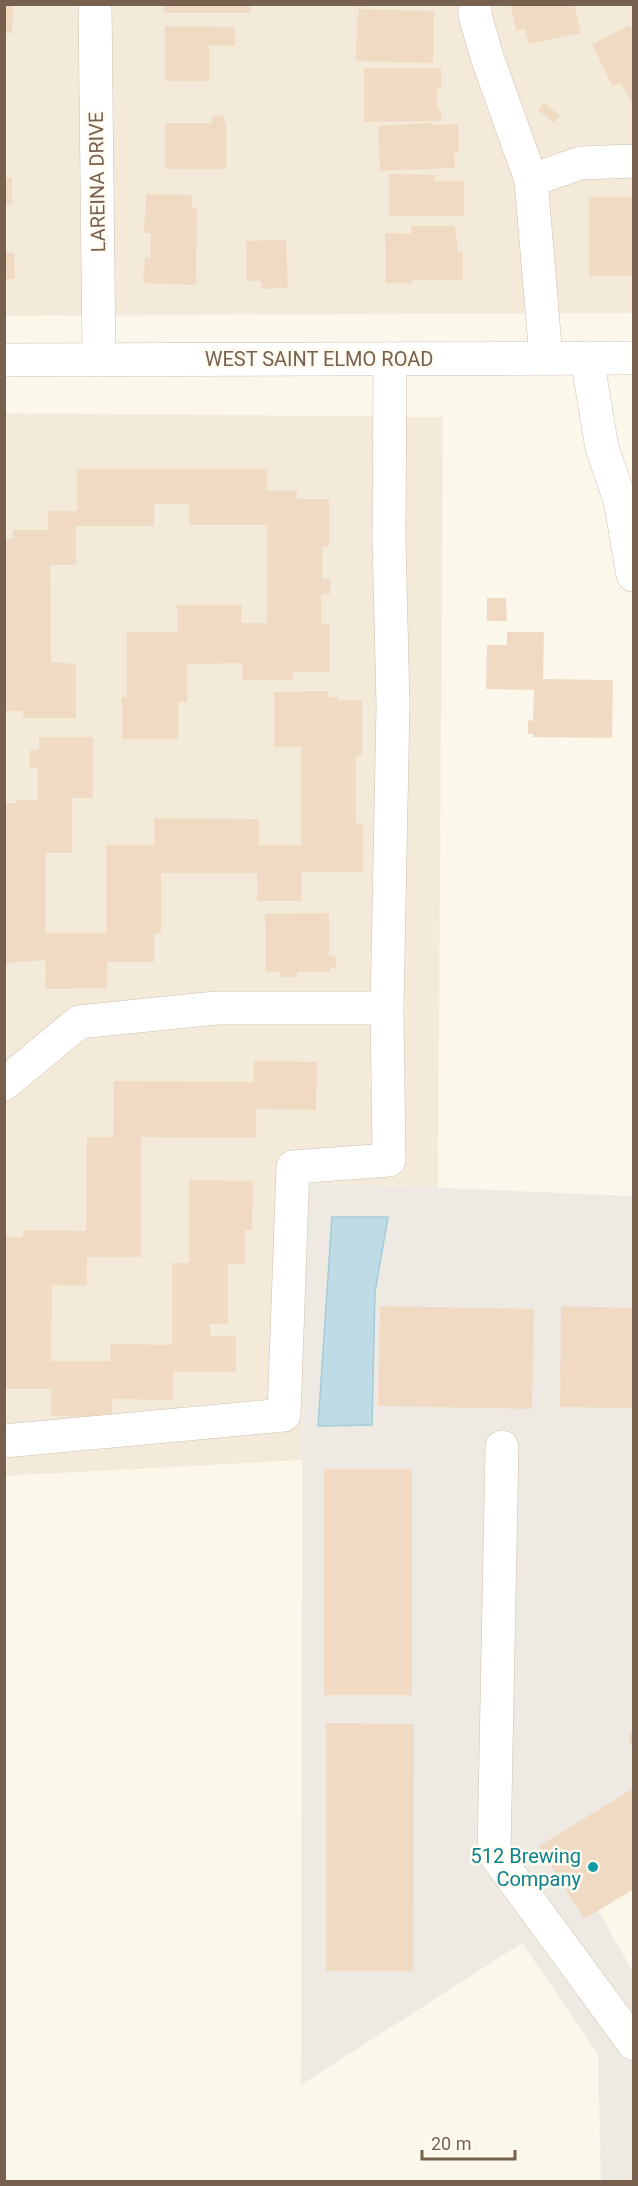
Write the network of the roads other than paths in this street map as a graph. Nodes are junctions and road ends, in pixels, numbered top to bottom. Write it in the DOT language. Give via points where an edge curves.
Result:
graph roads {
  1 [pos="95,4"];
  2 [pos="475,4"];
  3 [pos="633,161"];
  4 [pos="531,180"];
  5 [pos="546,358"];
  6 [pos="587,358"];
  7 [pos="633,358"];
  8 [pos="390,359"];
  9 [pos="4,360"];
  10 [pos="99,360"];
  11 [pos="633,575"];
  12 [pos="387,1008"];
  13 [pos="4,1084"];
  14 [pos="4,1441"];
  15 [pos="502,1447"];
  16 [pos="633,2043"];
  1 -- 10 [label="street, LAREINA DRIVE"];
  2 -- 4 [label="street" via="487,57"];
  3 -- 4 [label="street" via="581,163"];
  4 -- 5 [label="street"];
  5 -- 6 [label="street, WEST SAINT ELMO ROAD"];
  5 -- 8 [label="street, WEST SAINT ELMO ROAD"];
  6 -- 7 [label="street, WEST SAINT ELMO ROAD"];
  6 -- 11 [label="street" via="602,448 620,500"];
  8 -- 10 [label="street, WEST SAINT ELMO ROAD"];
  8 -- 12 [label="street" via="393,705"];
  9 -- 10 [label="street, WEST SAINT ELMO ROAD"];
  12 -- 13 [label="street" via="216,1008 79,1022"];
  12 -- 14 [label="street" via="389,1160 292,1167 284,1415"];
  15 -- 16 [label="street" via="494,1853"];
}
